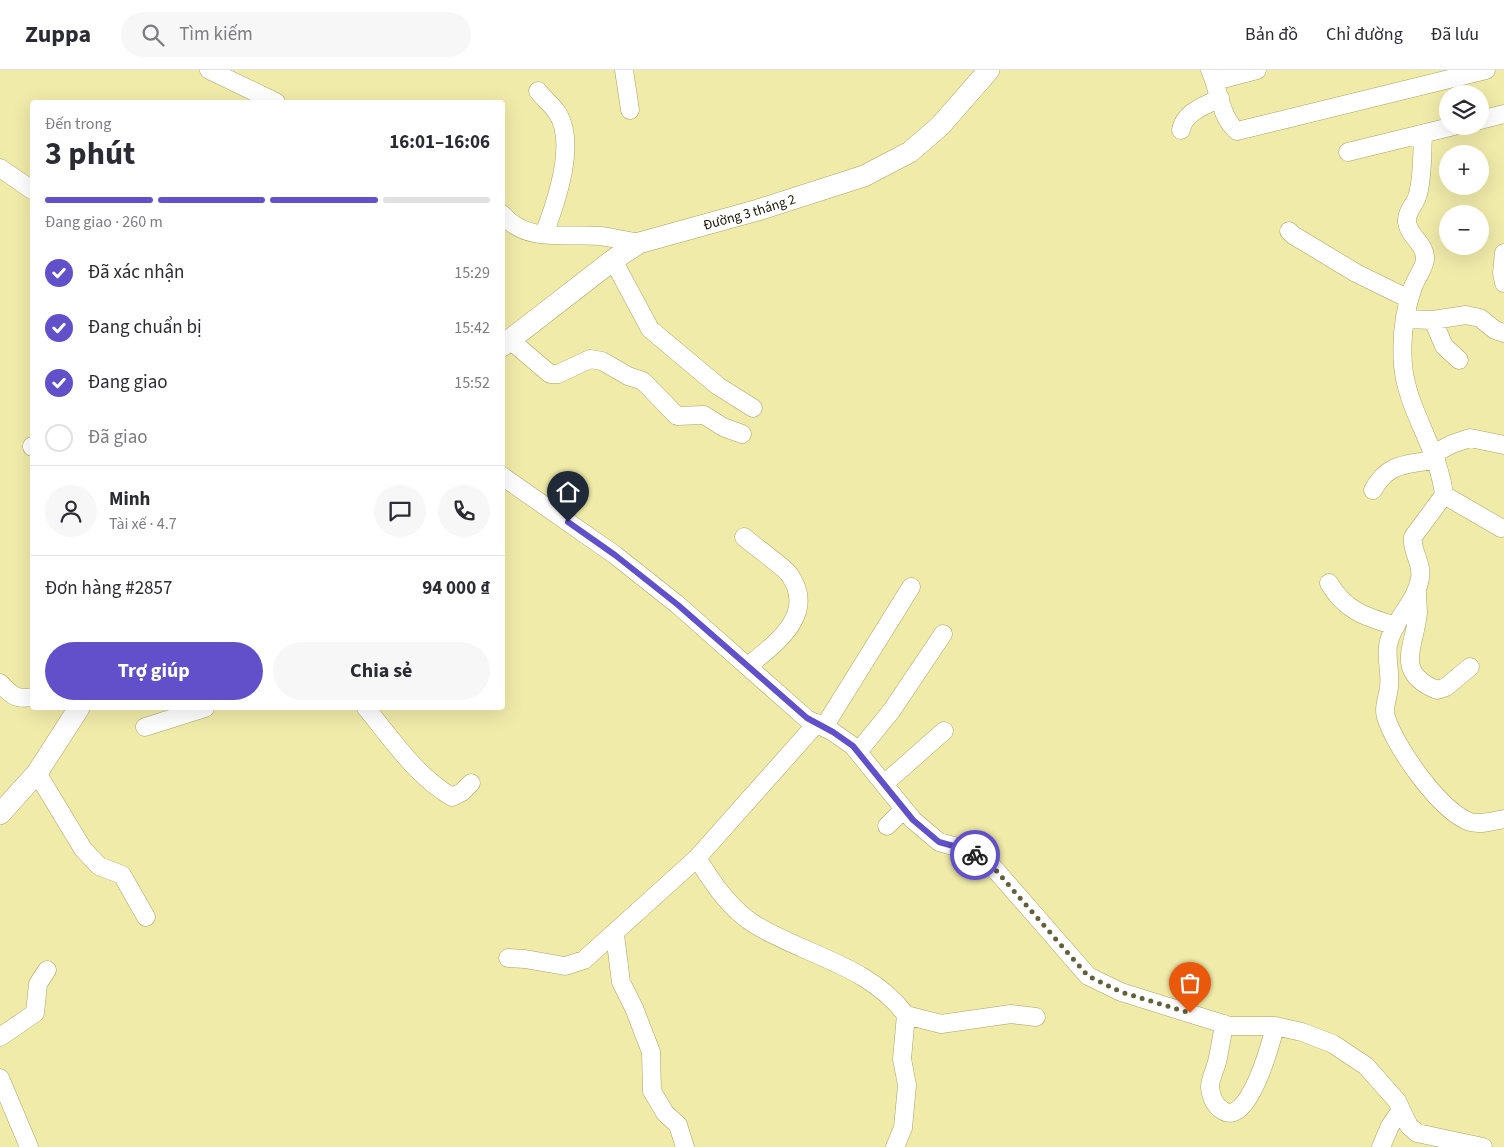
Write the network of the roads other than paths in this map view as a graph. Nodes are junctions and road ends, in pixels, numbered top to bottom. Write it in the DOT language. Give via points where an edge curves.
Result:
graph roads {
  1 [pos="209,70"];
  2 [pos="624,70"];
  3 [pos="989,70"];
  4 [pos="1257,70"];
  5 [pos="1486,70"];
  6 [pos="1213,75"];
  7 [pos="538,91"];
  8 [pos="1220,98"];
  9 [pos="272,100"];
  10 [pos="630,110"];
  11 [pos="1504,114"];
  12 [pos="1489,118"];
  13 [pos="1180,130"];
  14 [pos="1439,130"];
  15 [pos="1424,134"];
  16 [pos="1348,152"];
  17 [pos="0,168"];
  18 [pos="30,189"];
  19 [pos="505,217"];
  20 [pos="1288,231"];
  21 [pos="544,234"];
  22 [pos="639,243"];
  23 [pos="1504,253"];
  24 [pos="613,260"];
  25 [pos="1504,283"];
  26 [pos="1409,299"];
  27 [pos="1405,318"];
  28 [pos="1434,320"];
  29 [pos="1504,333"];
  30 [pos="506,343"];
  31 [pos="1459,360"];
  32 [pos="753,408"];
  33 [pos="742,434"];
  34 [pos="1504,445"];
  35 [pos="1435,457"];
  36 [pos="505,478"];
  37 [pos="1373,490"];
  38 [pos="1444,495"];
  39 [pos="1501,528"];
  40 [pos="744,537"];
  41 [pos="1329,583"];
  42 [pos="911,587"];
  43 [pos="1417,590"];
  44 [pos="1396,626"];
  45 [pos="943,634"];
  46 [pos="748,666"];
  47 [pos="1470,667"];
  48 [pos="0,683"];
  49 [pos="30,697"];
  50 [pos="73,710"];
  51 [pos="199,710"];
  52 [pos="368,710"];
  53 [pos="820,725"];
  54 [pos="145,727"];
  55 [pos="944,731"];
  56 [pos="858,752"];
  57 [pos="37,773"];
  58 [pos="471,783"];
  59 [pos="884,784"];
  60 [pos="904,809"];
  61 [pos="0,814"];
  62 [pos="1504,819"];
  63 [pos="887,826"];
  64 [pos="697,858"];
  65 [pos="146,917"];
  66 [pos="615,935"];
  67 [pos="508,958"];
  68 [pos="48,970"];
  69 [pos="906,1015"];
  70 [pos="1036,1017"];
  71 [pos="1224,1024"];
  72 [pos="1275,1026"];
  73 [pos="0,1038"];
  74 [pos="0,1078"];
  75 [pos="1401,1110"];
  76 [pos="29,1147"];
  77 [pos="685,1147"];
  78 [pos="895,1147"];
  79 [pos="1382,1147"];
  80 [pos="1483,1147"];
  1 -- 9 [label="street"];
  2 -- 10 [label="street"];
  3 -- 22 [label="main road, Đường 3 tháng 2" via="940,126 910,152 864,176"];
  4 -- 6 [label="street"];
  5 -- 8 [label="street" via="1247,130 1237,131 1230,126"];
  6 -- 8 [label="street"];
  7 -- 21 [label="street" via="557,112 566,147 555,205"];
  8 -- 13 [label="street" via="1187,116 1182,120"];
  11 -- 12 [label="street"];
  14 -- 15 [label="street"];
  15 -- 16 [label="street"];
  15 -- 26 [label="street" via="1418,195 1407,222 1422,247 1425,260"];
  17 -- 18 [label="street"];
  19 -- 21 [label="street" via="515,226"];
  20 -- 26 [label="street" via="1356,273"];
  21 -- 22 [label="street" via="600,236"];
  22 -- 24 [label="main road, Đường 3 tháng 2"];
  23 -- 25 [label="street"];
  24 -- 30 [label="main road, Đường 3 tháng 2"];
  24 -- 32 [label="street" via="650,329 718,386"];
  26 -- 27 [label="street"];
  27 -- 28 [label="street"];
  27 -- 35 [label="street" via="1403,367 1414,406"];
  28 -- 29 [label="street" via="1466,315 1480,318"];
  28 -- 31 [label="street" via="1444,346"];
  30 -- 33 [label="street" via="550,374 558,374 590,359 602,361 643,381 677,416 704,415 723,428"];
  34 -- 35 [label="street" via="1470,438 1452,444"];
  35 -- 37 [label="street" via="1385,472"];
  35 -- 38 [label="street" via="1442,474"];
  36 -- 46 [label="street" via="615,555"];
  38 -- 39 [label="street"];
  38 -- 43 [label="street" via="1413,537 1421,575"];
  40 -- 46 [label="street" via="789,574 798,607 797,617 781,639"];
  41 -- 44 [label="street" via="1339,600 1356,611"];
  42 -- 53 [label="street"];
  43 -- 44 [label="street"];
  43 -- 47 [label="street" via="1418,614 1409,654 1413,672 1427,686 1437,690 1446,687"];
  44 -- 62 [label="street" via="1388,647 1389,688 1385,704 1386,716 1396,740 1413,768 1460,816 1471,823"];
  45 -- 56 [label="street" via="892,710"];
  46 -- 53 [label="street" via="807,718"];
  48 -- 49 [label="street" via="11,695 21,699"];
  50 -- 57 [label="main road"];
  51 -- 54 [label="street"];
  52 -- 58 [label="street" via="413,765 444,792 452,797"];
  53 -- 56 [label="street"];
  53 -- 64 [label="street"];
  55 -- 59 [label="street"];
  56 -- 59 [label="street"];
  57 -- 61 [label="main road"];
  57 -- 65 [label="street" via="83,849 99,866 122,875"];
  59 -- 60 [label="street"];
  60 -- 63 [label="street"];
  60 -- 71 [label="street" via="939,842 968,850 993,867 1088,976 1121,992"];
  64 -- 66 [label="street"];
  64 -- 69 [label="street" via="719,893 753,923 843,965 888,996"];
  66 -- 67 [label="street" via="584,960 565,966"];
  66 -- 77 [label="street" via="622,982 651,1052 652,1091 665,1113 678,1125"];
  68 -- 73 [label="street" via="38,984 35,1014"];
  69 -- 70 [label="street" via="941,1024 1002,1015"];
  69 -- 78 [label="street" via="902,1058 908,1085 903,1128"];
  71 -- 72 [label="street"];
  71 -- 72 [label="street" via="1210,1085 1212,1098 1225,1113 1234,1113 1243,1107 1268,1056"];
  72 -- 75 [label="street" via="1333,1044 1355,1058 1397,1101"];
  74 -- 76 [label="street"];
  75 -- 79 [label="street"];
  75 -- 80 [label="street" via="1409,1126 1423,1135"];
}
